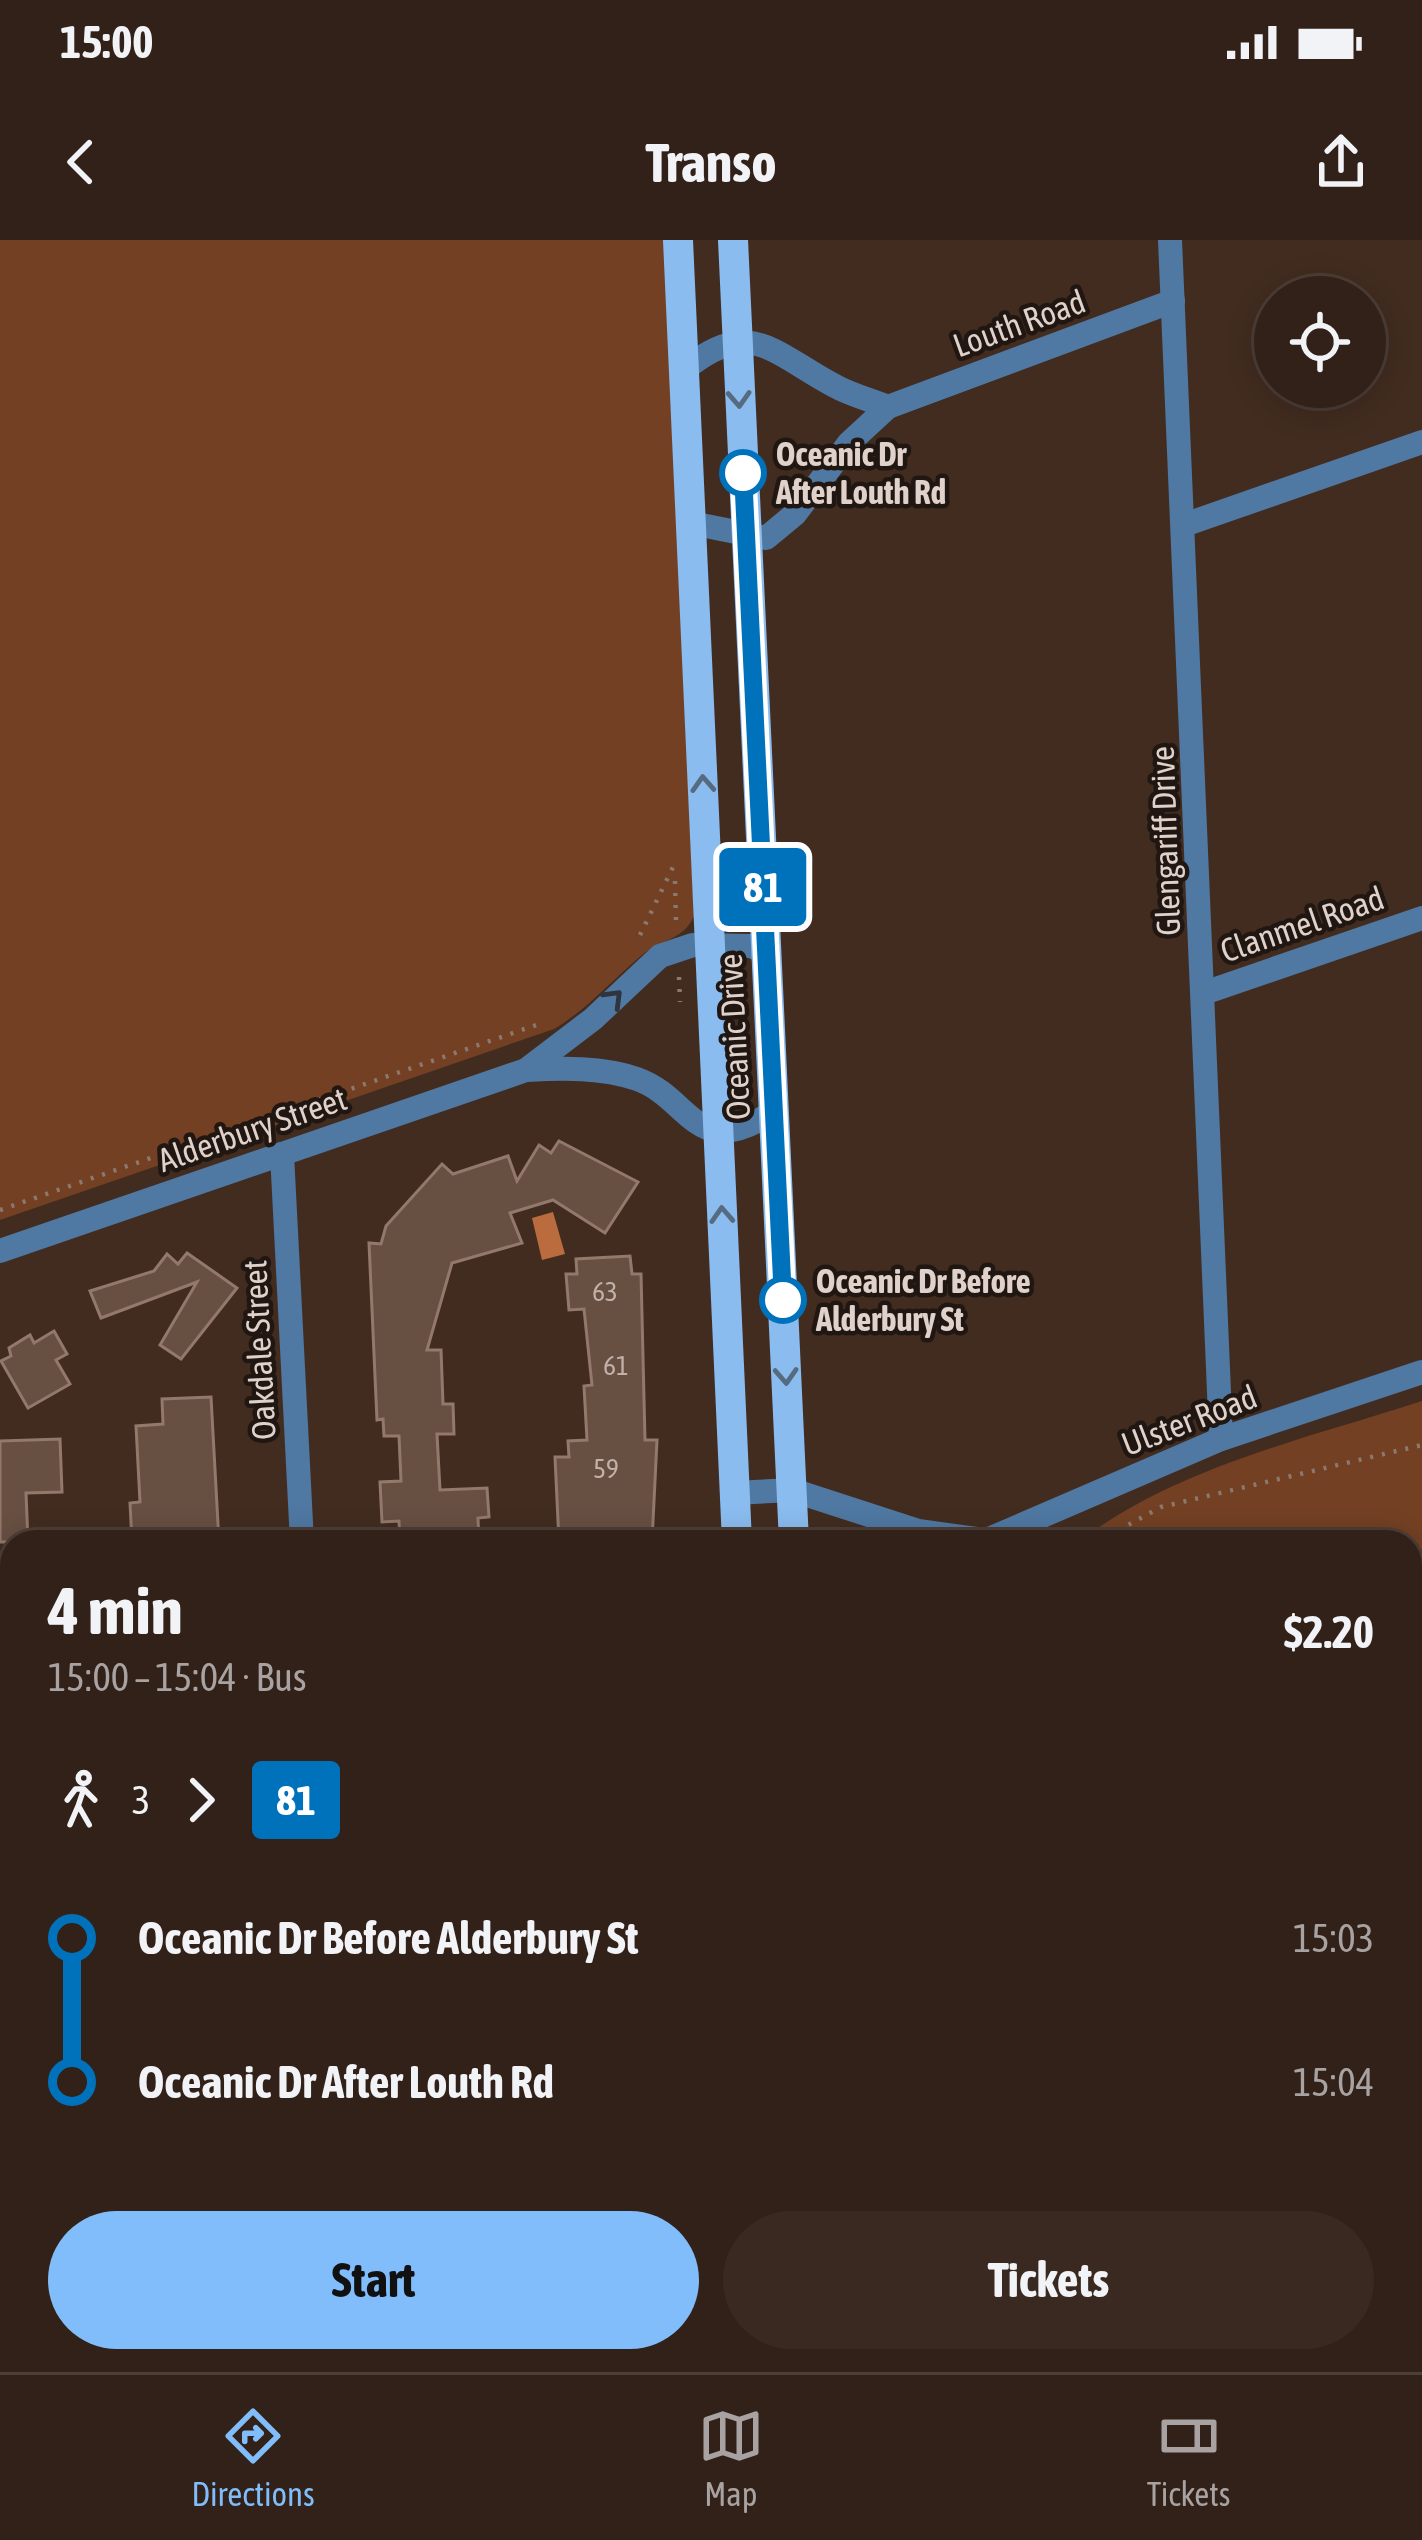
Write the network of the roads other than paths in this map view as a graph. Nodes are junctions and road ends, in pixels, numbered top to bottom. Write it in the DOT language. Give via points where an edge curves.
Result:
graph roads {
  1 [pos="678,240"];
  2 [pos="733,240"];
  3 [pos="1170,240"];
  4 [pos="1173,301"];
  5 [pos="736,343"];
  6 [pos="684,370"];
  7 [pos="888,406"];
  8 [pos="1422,442"];
  9 [pos="691,523"];
  10 [pos="1184,525"];
  11 [pos="746,537"];
  12 [pos="1422,918"];
  13 [pos="710,945"];
  14 [pos="766,953"];
  15 [pos="1204,993"];
  16 [pos="526,1070"];
  17 [pos="774,1111"];
  18 [pos="718,1129"];
  19 [pos="282,1154"];
  20 [pos="0,1251"];
  21 [pos="1422,1372"];
  22 [pos="1221,1439"];
  23 [pos="792,1490"];
  24 [pos="735,1493"];
  25 [pos="301,1530"];
  26 [pos="737,1530"];
  27 [pos="794,1530"];
  28 [pos="912,1530"];
  29 [pos="1009,1530"];
  1 -- 6 [label="main road, Oceanic Drive"];
  2 -- 5 [label="main road, Oceanic Drive"];
  3 -- 4 [label="street, Glengariff Drive"];
  4 -- 7 [label="street, Louth Road"];
  4 -- 10 [label="street, Glengariff Drive"];
  5 -- 6 [label="street"];
  5 -- 7 [label="street" via="764,342 835,386"];
  5 -- 11 [label="main road, Oceanic Drive, one-way"];
  6 -- 9 [label="main road, Oceanic Drive"];
  7 -- 11 [label="street, Louth Road" via="795,514 766,538"];
  8 -- 10 [label="street"];
  9 -- 11 [label="street"];
  13 -- 9 [label="main road, Oceanic Drive, one-way"];
  10 -- 15 [label="street, Glengariff Drive"];
  11 -- 14 [label="main road, Oceanic Drive"];
  12 -- 15 [label="street, Clanmel Road"];
  13 -- 14 [label="street, Alderbury Street"];
  16 -- 13 [label="street, Alderbury Street, one-way" via="660,956"];
  13 -- 18 [label="main road, Oceanic Drive"];
  14 -- 17 [label="main road, Oceanic Drive"];
  15 -- 22 [label="street, Glengariff Drive"];
  16 -- 18 [label="street, Alderbury Street" via="619,1073 644,1081 697,1126"];
  16 -- 19 [label="street, Alderbury Street"];
  17 -- 18 [label="street"];
  17 -- 23 [label="main road, Oceanic Drive, one-way"];
  24 -- 18 [label="main road, Oceanic Drive, one-way"];
  19 -- 20 [label="street, Alderbury Street"];
  19 -- 25 [label="street, Oakdale Street"];
  21 -- 22 [label="street, Ulster Road"];
  22 -- 29 [label="street, Ulster Road"];
  23 -- 24 [label="street, Ulster Road"];
  23 -- 27 [label="main road, Oceanic Drive"];
  23 -- 28 [label="street, Ulster Road"];
  24 -- 26 [label="main road, Oceanic Drive"];
}
